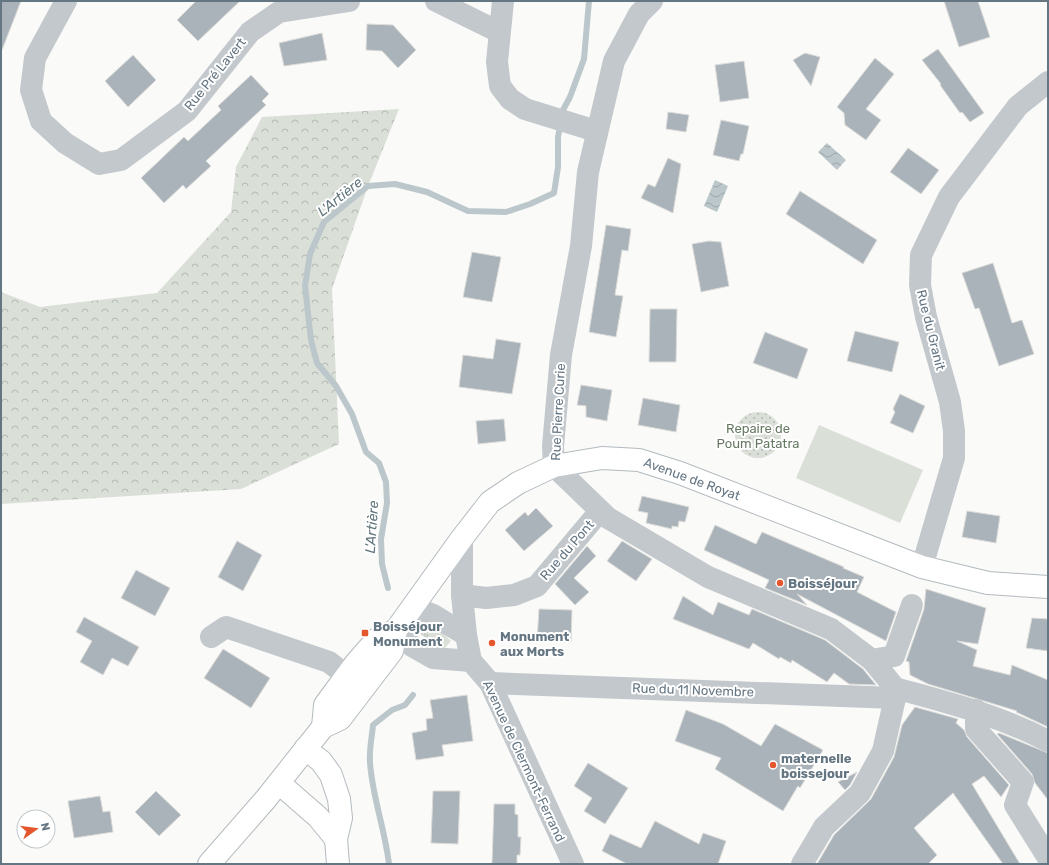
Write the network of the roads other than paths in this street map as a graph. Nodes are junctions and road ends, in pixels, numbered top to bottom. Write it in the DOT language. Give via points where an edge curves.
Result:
graph roads {
  1 [pos="66,1"];
  2 [pos="349,1"];
  3 [pos="436,1"];
  4 [pos="503,1"];
  5 [pos="652,1"];
  6 [pos="499,32"];
  7 [pos="1048,82"];
  8 [pos="596,131"];
  9 [pos="554,466"];
  10 [pos="600,511"];
  11 [pos="462,538"];
  12 [pos="922,567"];
  13 [pos="1048,588"];
  14 [pos="462,595"];
  15 [pos="912,605"];
  16 [pos="413,607"];
  17 [pos="396,630"];
  18 [pos="466,635"];
  19 [pos="211,637"];
  20 [pos="872,660"];
  21 [pos="471,661"];
  22 [pos="347,676"];
  23 [pos="490,683"];
  24 [pos="895,693"];
  25 [pos="976,710"];
  26 [pos="323,727"];
  27 [pos="1048,741"];
  28 [pos="305,749"];
  29 [pos="279,783"];
  30 [pos="336,839"];
  31 [pos="1048,858"];
  32 [pos="209,864"];
  33 [pos="338,864"];
  34 [pos="573,864"];
  35 [pos="802,864"];
  1 -- 2 [label="street, Rue Pré Lavert" via="35,58 31,90 41,121 65,143 99,164 121,160 187,111 250,32 280,12"];
  3 -- 6 [label="street"];
  4 -- 6 [label="street"];
  5 -- 8 [label="street, Rue Pierre Curie" via="639,14 614,61"];
  6 -- 8 [label="street" via="497,62 500,86 510,99 525,109"];
  7 -- 12 [label="street, Rue du Granit" via="1018,106 949,197 921,255 921,292 950,402 954,431 954,458"];
  8 -- 9 [label="street, Rue Pierre Curie" via="588,172 581,246 561,354 553,446"];
  9 -- 10 [label="street, Rue Pierre Curie"];
  9 -- 11 [label="main road, Avenue de Royat" via="518,483 490,502"];
  9 -- 12 [label="main road, Avenue de Royat" via="602,458 639,460 680,473"];
  10 -- 14 [label="street, Rue du Pont" via="537,586 514,595 486,598"];
  10 -- 20 [label="street, Rue Pierre Curie" via="708,577 831,629"];
  11 -- 14 [label="street, Avenue de Clermont-Ferrand"];
  11 -- 16 [label="main road, Avenue de Royat"];
  12 -- 13 [label="main road, Avenue de Royat" via="988,583"];
  14 -- 18 [label="street, Avenue de Clermont-Ferrand"];
  15 -- 20 [label="street" via="894,656"];
  16 -- 17 [label="main road, Avenue de Royat"];
  16 -- 18 [label="street" via="433,615"];
  17 -- 21 [label="street" via="412,646 433,658"];
  17 -- 22 [label="main road, Avenue de Royat" via="377,639"];
  17 -- 26 [label="main road, Avenue de Royat" via="392,651 340,719"];
  18 -- 21 [label="street, Avenue de Clermont-Ferrand"];
  19 -- 22 [label="street" via="226,627 328,662"];
  20 -- 24 [label="street, Rue Pierre Curie"];
  21 -- 23 [label="street, Avenue de Clermont-Ferrand"];
  22 -- 26 [label="main road, Avenue de Royat" via="325,705"];
  23 -- 24 [label="street, Rue du 11 Novembre"];
  23 -- 34 [label="street, Avenue de Clermont-Ferrand"];
  24 -- 25 [label="street, Rue du 11 Novembre"];
  24 -- 35 [label="street" via="882,750 860,793 824,827"];
  25 -- 27 [label="street, Rue du 11 Novembre" via="1017,725"];
  25 -- 31 [label="street" via="976,729 1023,782 1015,805"];
  26 -- 28 [label="main road"];
  28 -- 29 [label="main road"];
  28 -- 30 [label="main road" via="321,761 331,775 339,799 341,818"];
  29 -- 30 [label="main road" via="318,817"];
  29 -- 32 [label="main road"];
  30 -- 33 [label="main road"];
}
